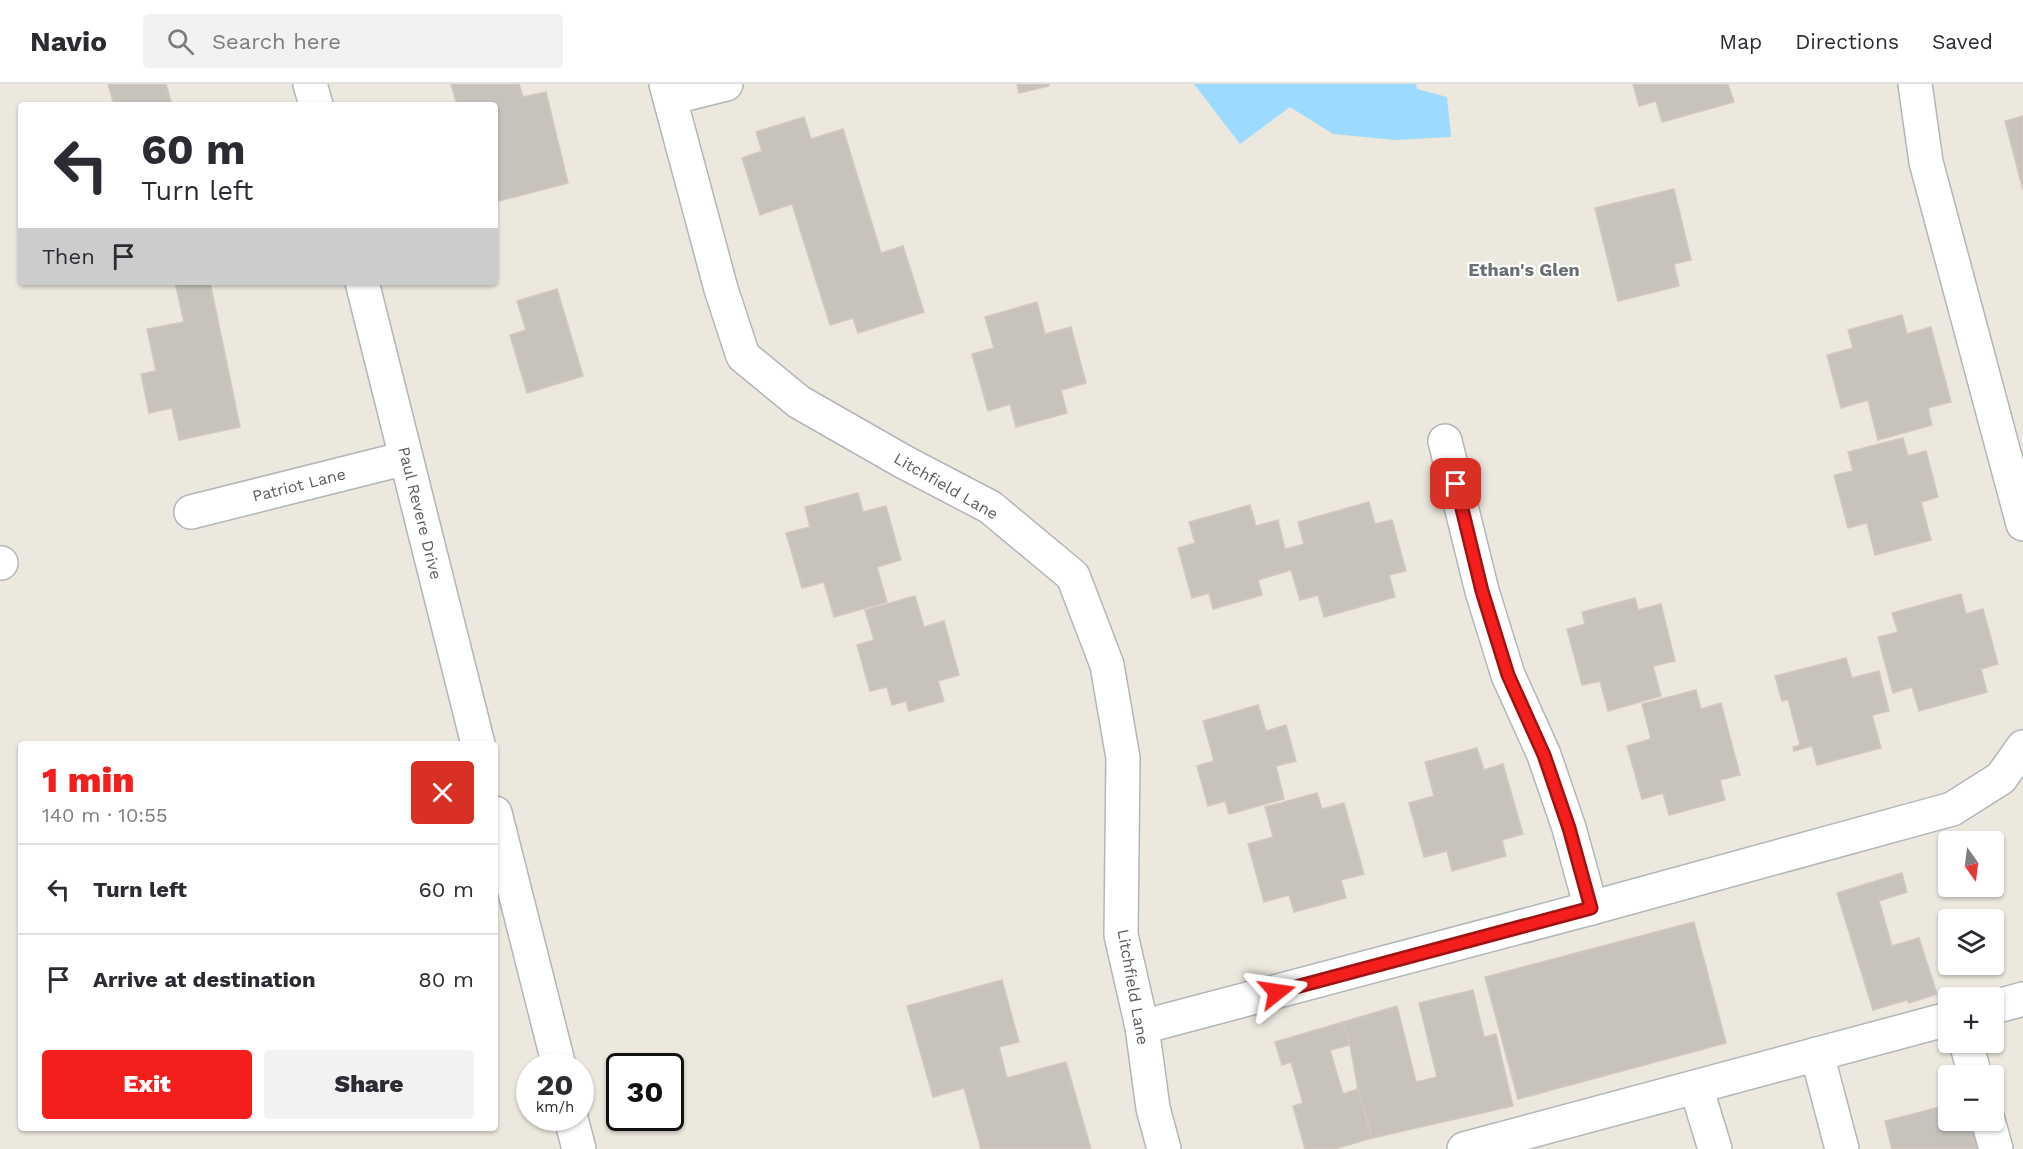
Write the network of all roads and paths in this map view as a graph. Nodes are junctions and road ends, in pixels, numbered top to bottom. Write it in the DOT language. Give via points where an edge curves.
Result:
graph roads {
  1 [pos="310,84"];
  2 [pos="726,84"];
  3 [pos="1915,84"];
  4 [pos="668,91"];
  5 [pos="315,102"];
  6 [pos="363,285"];
  7 [pos="1445,441"];
  8 [pos="406,458"];
  9 [pos="192,512"];
  10 [pos="2023,524"];
  11 [pos="477,741"];
  12 [pos="2023,747"];
  13 [pos="498,825"];
  14 [pos="1591,908"];
  15 [pos="2023,999"];
  16 [pos="2004,1004"];
  17 [pos="1938,1022"];
  18 [pos="1142,1027"];
  19 [pos="555,1053"];
  20 [pos="1817,1054"];
  21 [pos="1696,1087"];
  22 [pos="574,1131"];
  23 [pos="1991,1131"];
  24 [pos="1541,1139"];
  25 [pos="579,1149"];
  26 [pos="1164,1149"];
  27 [pos="1464,1149"];
  28 [pos="1715,1149"];
  29 [pos="1842,1149"];
  30 [pos="1996,1149"];
  1 -- 5 [label="street"];
  2 -- 4 [label="street"];
  3 -- 10 [label="street" via="1926,162"];
  4 -- 18 [label="street, Litchfield Lane" via="743,356 799,402 990,507 1073,576 1107,665 1123,758 1121,935"];
  6 -- 8 [label="street, Paul Revere Drive"];
  7 -- 14 [label="street" via="1482,591 1508,675 1547,766"];
  8 -- 9 [label="street, Patriot Lane"];
  8 -- 11 [label="street, Paul Revere Drive"];
  12 -- 14 [label="street" via="2001,778 1952,809"];
  13 -- 19 [label="street"];
  14 -- 18 [label="street"];
  15 -- 16 [label="street"];
  17 -- 20 [label="street"];
  18 -- 26 [label="street, Litchfield Lane" via="1153,1108"];
  20 -- 21 [label="street"];
  20 -- 29 [label="street"];
  21 -- 24 [label="street"];
  21 -- 28 [label="street"];
  22 -- 25 [label="street"];
  23 -- 30 [label="street"];
  24 -- 27 [label="street"];
}
